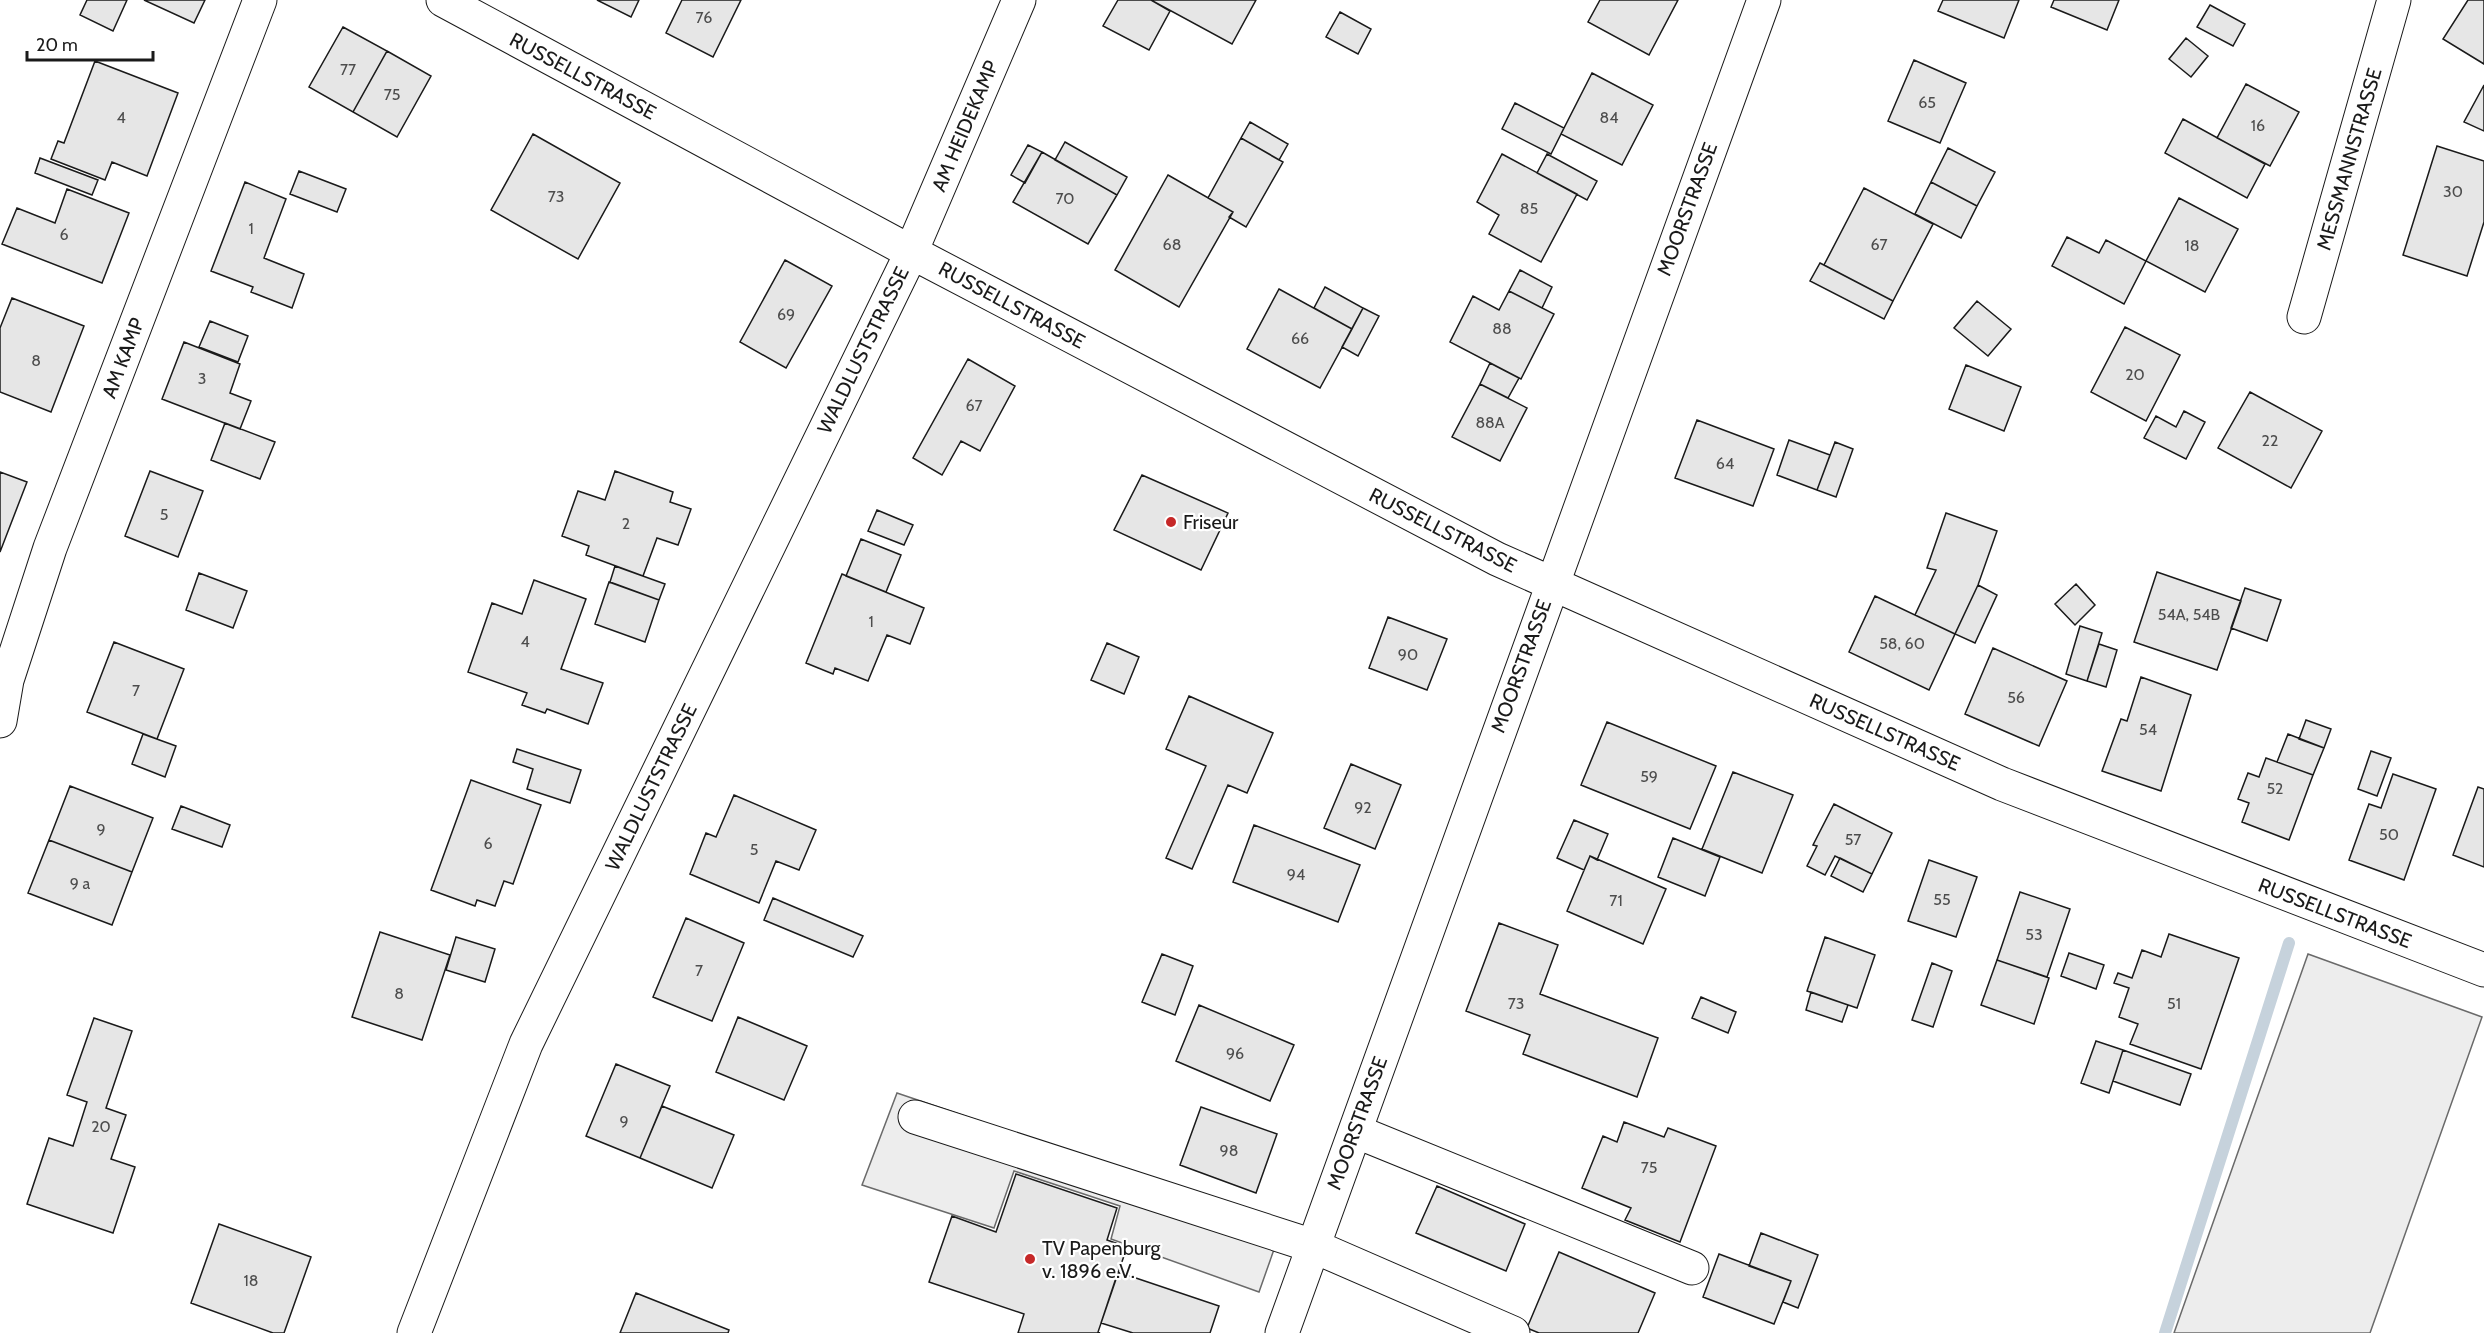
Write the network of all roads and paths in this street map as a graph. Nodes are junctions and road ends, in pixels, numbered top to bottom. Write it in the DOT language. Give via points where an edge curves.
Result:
graph roads {
  1 [pos="260,0"];
  2 [pos="443,0"];
  3 [pos="1019,0"];
  4 [pos="1764,0"];
  5 [pos="2394,0"];
  6 [pos="911,252"];
  7 [pos="2304,317"];
  8 [pos="1551,584"];
  9 [pos="0,721"];
  10 [pos="2484,970"];
  11 [pos="915,1117"];
  12 [pos="1355,1131"];
  13 [pos="1313,1246"];
  14 [pos="1692,1268"];
  15 [pos="414,1333"];
  16 [pos="1282,1333"];
  17 [pos="1513,1333"];
  1 -- 9 [label="street, AM KAMP" via="50,548 7,680"];
  2 -- 6 [label="street, RUSSELLSTRASSE"];
  3 -- 6 [label="street, AM HEIDEKAMP"];
  4 -- 8 [label="street, MOORSTRASSE"];
  5 -- 7 [label="street, MESSMANNSTRASSE"];
  6 -- 8 [label="street, RUSSELLSTRASSE"];
  6 -- 15 [label="street, WALDLUSTSTRASSE" via="526,1044"];
  8 -- 10 [label="street, RUSSELLSTRASSE" via="2002,784"];
  8 -- 12 [label="street, MOORSTRASSE"];
  11 -- 13 [label="street"];
  12 -- 13 [label="street, MOORSTRASSE"];
  12 -- 14 [label="street"];
  13 -- 16 [label="street, MOORSTRASSE"];
  13 -- 17 [label="street"];
}
